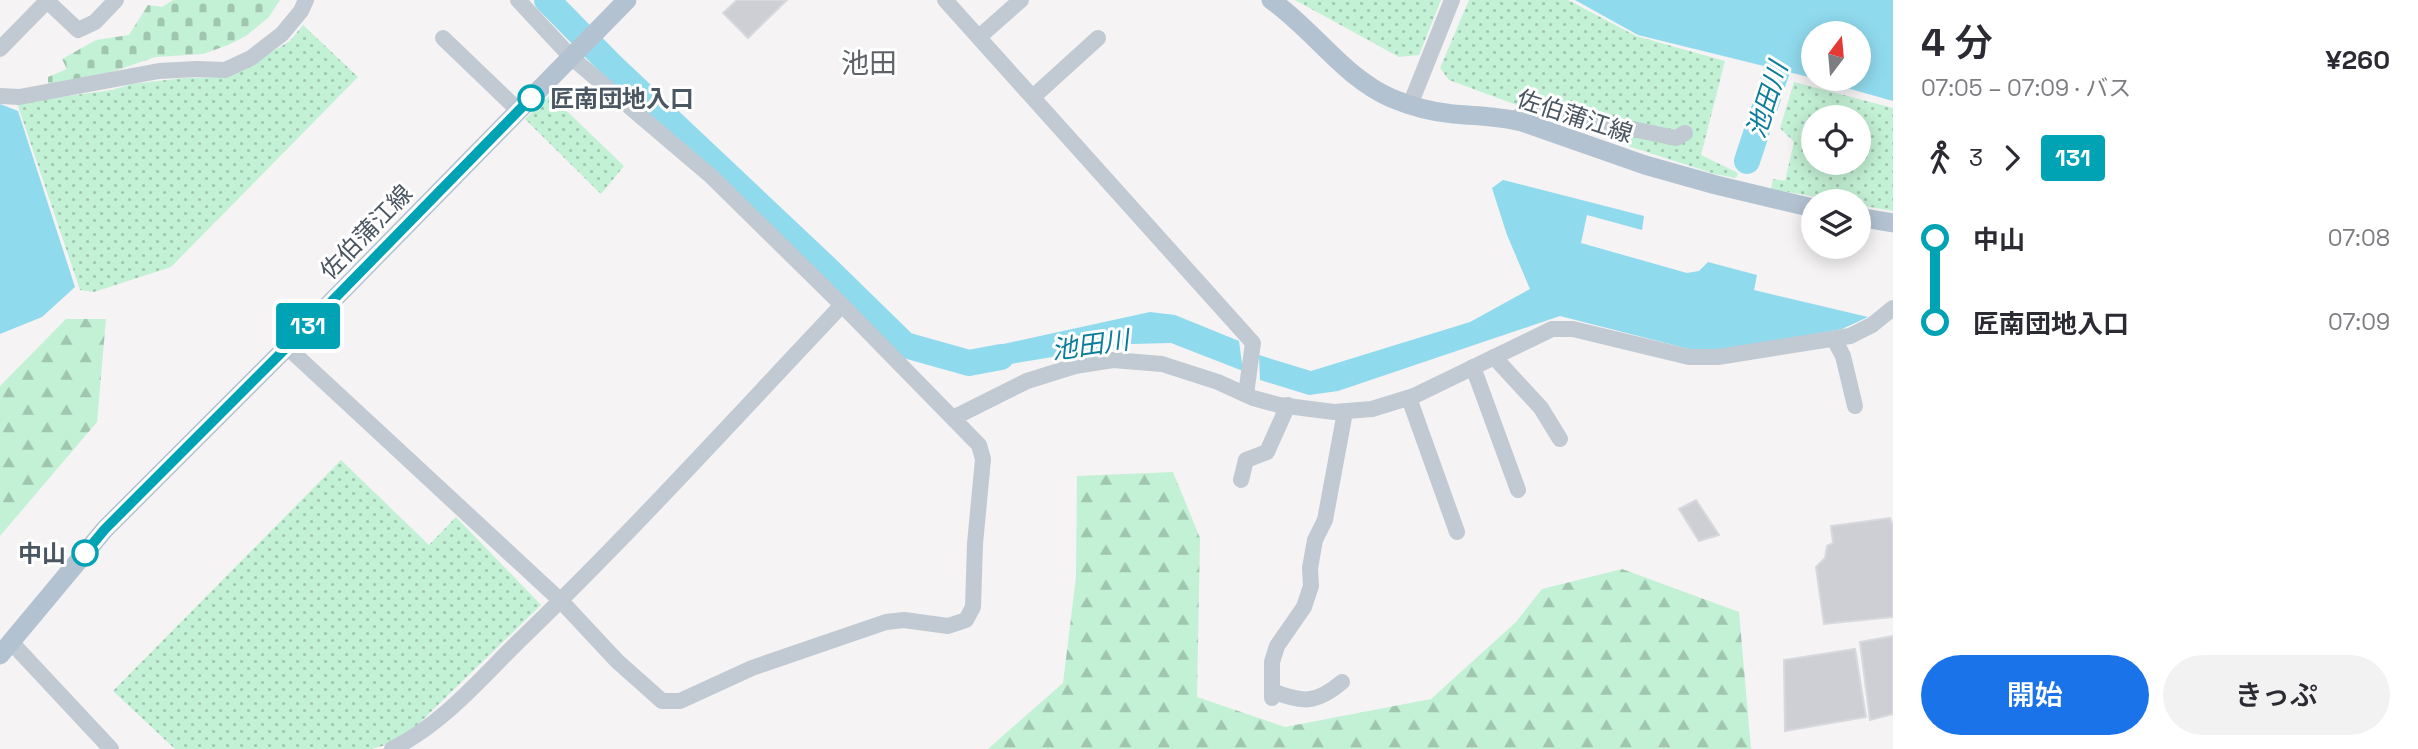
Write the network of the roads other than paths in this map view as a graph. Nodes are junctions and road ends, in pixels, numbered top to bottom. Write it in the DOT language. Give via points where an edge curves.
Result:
graph roads {
  1 [pos="47,0"];
  2 [pos="116,0"];
  3 [pos="306,0"];
  4 [pos="518,0"];
  5 [pos="627,0"];
  6 [pos="945,0"];
  7 [pos="1021,0"];
  8 [pos="1271,0"];
  9 [pos="1452,0"];
  10 [pos="979,37"];
  11 [pos="443,38"];
  12 [pos="1098,38"];
  13 [pos="0,49"];
  14 [pos="575,53"];
  15 [pos="0,96"];
  16 [pos="1033,97"];
  17 [pos="1410,105"];
  18 [pos="519,111"];
  19 [pos="1514,120"];
  20 [pos="1685,133"];
  21 [pos="1801,205"];
  22 [pos="1871,219"];
  23 [pos="1893,223"];
  24 [pos="842,305"];
  25 [pos="1893,308"];
  26 [pos="1834,339"];
  27 [pos="287,347"];
  28 [pos="1494,356"];
  29 [pos="1474,367"];
  30 [pos="1246,394"];
  31 [pos="1409,398"];
  32 [pos="1288,405"];
  33 [pos="1855,406"];
  34 [pos="1345,412"];
  35 [pos="953,418"];
  36 [pos="1560,439"];
  37 [pos="1241,480"];
  38 [pos="1518,490"];
  39 [pos="1457,531"];
  40 [pos="561,601"];
  41 [pos="5,648"];
  42 [pos="1342,681"];
  43 [pos="111,749"];
  44 [pos="392,749"];
  1 -- 2 [label="street" via="78,30 95,22"];
  1 -- 13 [label="street"];
  3 -- 15 [label="street" via="282,34 225,71 159,71 19,97"];
  4 -- 14 [label="street"];
  5 -- 14 [label="main road, 佐伯蒲江線"];
  6 -- 10 [label="street"];
  7 -- 10 [label="street"];
  8 -- 17 [label="main road, 佐伯蒲江線" via="1357,77"];
  9 -- 17 [label="street"];
  10 -- 16 [label="street"];
  11 -- 18 [label="street"];
  12 -- 16 [label="street"];
  14 -- 18 [label="main road, 佐伯蒲江線"];
  14 -- 24 [label="street" via="712,177"];
  16 -- 30 [label="street" via="1252,343"];
  17 -- 19 [label="main road, 佐伯蒲江線"];
  18 -- 27 [label="main road, 佐伯蒲江線"];
  19 -- 20 [label="street" via="1530,108 1676,138"];
  19 -- 21 [label="main road, 佐伯蒲江線" via="1645,165"];
  22 -- 23 [label="main road"];
  24 -- 35 [label="street"];
  24 -- 40 [label="street"];
  25 -- 26 [label="street" via="1850,337"];
  26 -- 28 [label="street" via="1718,357 1689,357 1557,328"];
  26 -- 33 [label="street" via="1843,356"];
  27 -- 40 [label="street"];
  27 -- 41 [label="main road, 佐伯蒲江線" via="105,529"];
  28 -- 29 [label="street"];
  28 -- 36 [label="street" via="1541,408"];
  29 -- 31 [label="street"];
  29 -- 38 [label="street"];
  30 -- 32 [label="street"];
  30 -- 35 [label="street" via="1161,364 1113,360 1027,380"];
  31 -- 34 [label="street"];
  31 -- 39 [label="street"];
  32 -- 34 [label="street"];
  32 -- 37 [label="street" via="1267,452 1245,460"];
  34 -- 42 [label="street" via="1325,520 1315,540 1311,586 1304,607 1277,646 1272,694 1296,701 1316,699"];
  35 -- 40 [label="street" via="979,445 983,459 973,607 966,620 948,626 886,622 752,668 680,701 662,701"];
  40 -- 44 [label="street" via="442,716"];
  41 -- 43 [label="street"];
}
